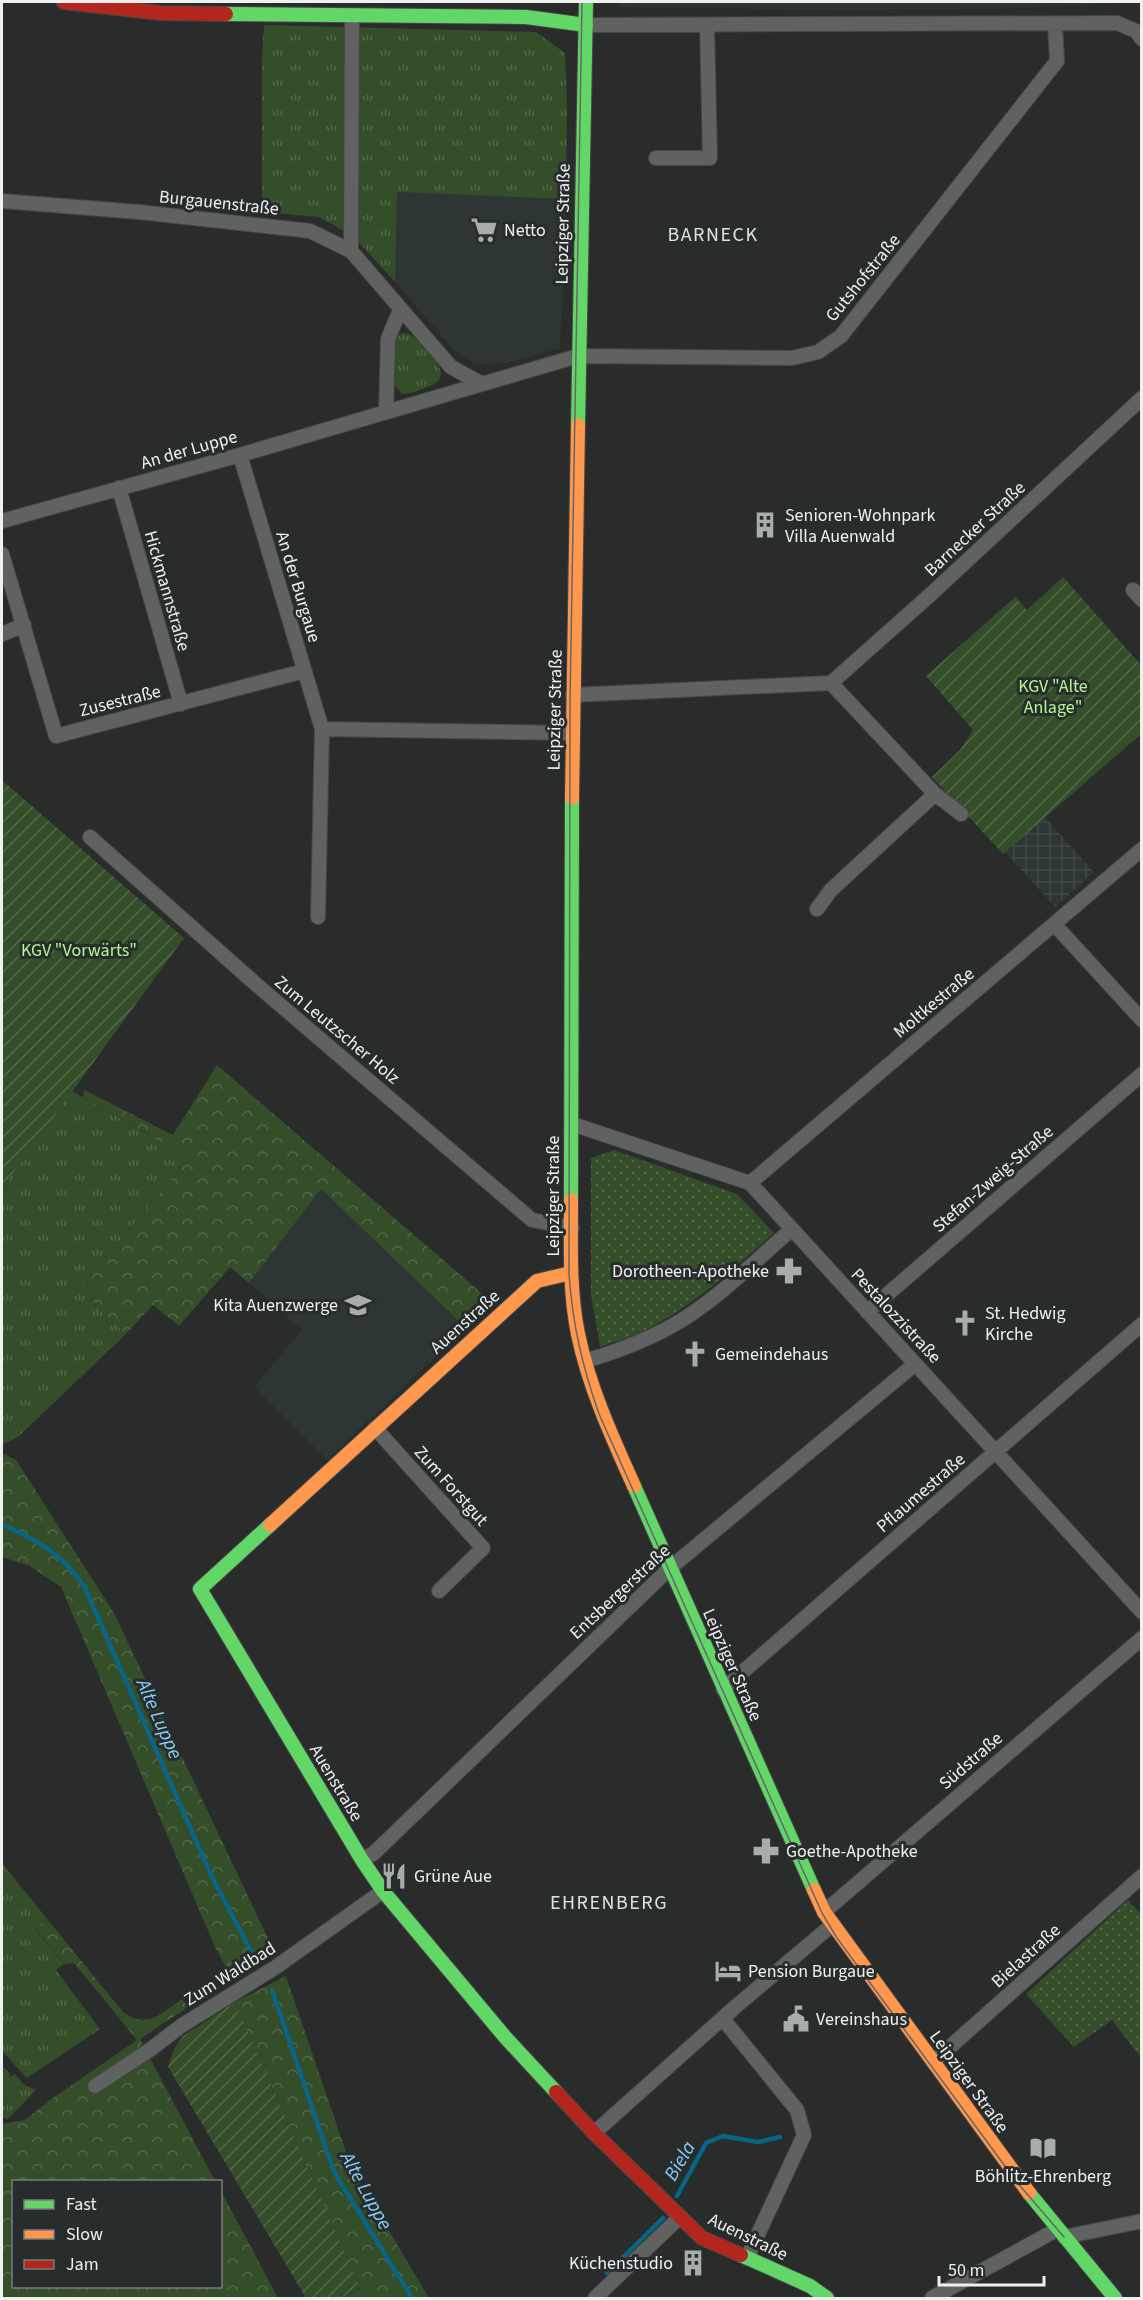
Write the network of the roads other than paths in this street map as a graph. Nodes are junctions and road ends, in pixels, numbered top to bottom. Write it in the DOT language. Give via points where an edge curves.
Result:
graph roads {
  1 [pos="64,2"];
  2 [pos="586,2"];
  3 [pos="352,15"];
  4 [pos="1055,24"];
  5 [pos="586,25"];
  6 [pos="707,25"];
  7 [pos="1142,39"];
  8 [pos="656,158"];
  9 [pos="2,201"];
  10 [pos="351,251"];
  11 [pos="400,310"];
  12 [pos="578,356"];
  13 [pos="482,384"];
  14 [pos="1142,398"];
  15 [pos="386,412"];
  16 [pos="240,455"];
  17 [pos="119,488"];
  18 [pos="2,521"];
  19 [pos="2,554"];
  20 [pos="24,625"];
  21 [pos="2,634"];
  22 [pos="304,670"];
  23 [pos="831,683"];
  24 [pos="573,695"];
  25 [pos="181,704"];
  26 [pos="322,729"];
  27 [pos="573,733"];
  28 [pos="935,794"];
  29 [pos="961,814"];
  30 [pos="90,837"];
  31 [pos="1142,849"];
  32 [pos="817,909"];
  33 [pos="318,917"];
  34 [pos="1054,924"];
  35 [pos="1142,1020"];
  36 [pos="1142,1074"];
  37 [pos="572,1124"];
  38 [pos="750,1184"];
  39 [pos="572,1228"];
  40 [pos="792,1229"];
  41 [pos="571,1273"];
  42 [pos="867,1312"];
  43 [pos="1142,1324"];
  44 [pos="585,1361"];
  45 [pos="915,1364"];
  46 [pos="375,1428"];
  47 [pos="996,1452"];
  48 [pos="670,1568"];
  49 [pos="439,1591"];
  50 [pos="1142,1612"];
  51 [pos="1142,1638"];
  52 [pos="723,1689"];
  53 [pos="362,1860"];
  54 [pos="1142,1876"];
  55 [pos="383,1891"];
  56 [pos="824,1912"];
  57 [pos="832,1926"];
  58 [pos="723,2019"];
  59 [pos="933,2062"];
  60 [pos="95,2086"];
  61 [pos="594,2133"];
  62 [pos="680,2217"];
  63 [pos="1142,2221"];
  64 [pos="1061,2233"];
  65 [pos="747,2258"];
  66 [pos="596,2298"];
  67 [pos="827,2298"];
  68 [pos="932,2298"];
  69 [pos="1115,2298"];
  1 -- 3 [label="street" via="161,12"];
  2 -- 5 [label="street, Leipziger Straße"];
  3 -- 5 [label="street" via="525,17"];
  3 -- 10 [label="street"];
  4 -- 6 [label="street"];
  4 -- 7 [label="street" via="1117,23 1136,31"];
  4 -- 12 [label="street, Gutshofstraße" via="1057,61 841,336 826,347 792,358"];
  5 -- 6 [label="street"];
  5 -- 12 [label="street, Leipziger Straße"];
  6 -- 8 [label="street" via="710,158"];
  9 -- 10 [label="street, Burgauenstraße" via="310,231"];
  10 -- 11 [label="street, Burgauenstraße"];
  11 -- 13 [label="street, Burgauenstraße" via="451,367"];
  11 -- 15 [label="street" via="388,339"];
  12 -- 13 [label="street"];
  12 -- 24 [label="street, Leipziger Straße"];
  13 -- 15 [label="street"];
  14 -- 23 [label="street, Barnecker Straße"];
  15 -- 16 [label="street, An der Luppe"];
  16 -- 17 [label="street, An der Luppe"];
  16 -- 22 [label="street, An der Burgaue"];
  17 -- 18 [label="street, An der Luppe"];
  17 -- 25 [label="street, Hickmannstraße"];
  19 -- 20 [label="street, Zusestraße"];
  20 -- 21 [label="street"];
  20 -- 25 [label="street, Zusestraße" via="56,736"];
  22 -- 25 [label="street, Zusestraße"];
  22 -- 26 [label="street, An der Burgaue"];
  23 -- 24 [label="street"];
  23 -- 28 [label="street"];
  24 -- 27 [label="street, Leipziger Straße"];
  26 -- 27 [label="street"];
  26 -- 33 [label="street, An der Burgaue"];
  27 -- 37 [label="street, Leipziger Straße"];
  28 -- 29 [label="street"];
  28 -- 32 [label="street" via="831,890"];
  30 -- 39 [label="street, Zum Leutzscher Holz" via="532,1220"];
  31 -- 34 [label="street, Moltkestraße"];
  34 -- 35 [label="street"];
  34 -- 38 [label="street, Moltkestraße"];
  36 -- 42 [label="street, Stefan-Zweig-Straße"];
  37 -- 38 [label="street, Pestalozzistraße"];
  37 -- 39 [label="street, Leipziger Straße"];
  38 -- 40 [label="street, Pestalozzistraße"];
  39 -- 41 [label="street, Leipziger Straße"];
  40 -- 42 [label="street, Pestalozzistraße"];
  40 -- 44 [label="street" via="683,1319 631,1346"];
  41 -- 44 [label="street, Leipziger Straße" via="574,1311"];
  41 -- 46 [label="street, Auenstraße" via="537,1281"];
  42 -- 45 [label="street, Pestalozzistraße"];
  43 -- 47 [label="street, Pflaumestraße"];
  44 -- 48 [label="street, Leipziger Straße" via="601,1413"];
  45 -- 47 [label="street, Pestalozzistraße"];
  45 -- 48 [label="street, Entsbergerstraße"];
  46 -- 49 [label="street, Zum Forstgut" via="483,1548"];
  46 -- 53 [label="street, Auenstraße" via="200,1588"];
  47 -- 50 [label="street, Pestalozzistraße"];
  47 -- 52 [label="street, Pflaumestraße"];
  48 -- 52 [label="street, Leipziger Straße"];
  48 -- 53 [label="street, Entsbergerstraße"];
  51 -- 56 [label="street, Südstraße"];
  52 -- 56 [label="street, Leipziger Straße"];
  53 -- 55 [label="street, Auenstraße"];
  54 -- 59 [label="street, Bielastraße"];
  55 -- 60 [label="street, Zum Waldbad"];
  55 -- 61 [label="street, Auenstraße" via="505,2037"];
  56 -- 57 [label="street, Leipziger Straße"];
  57 -- 58 [label="street"];
  57 -- 59 [label="street, Leipziger Straße"];
  58 -- 61 [label="street"];
  58 -- 65 [label="street" via="797,2110 804,2135"];
  59 -- 64 [label="street, Leipziger Straße"];
  61 -- 62 [label="street, Auenstraße"];
  62 -- 65 [label="street, Auenstraße" via="702,2238"];
  62 -- 66 [label="street"];
  63 -- 64 [label="street"];
  64 -- 68 [label="street"];
  64 -- 69 [label="street, Leipziger Straße"];
  65 -- 67 [label="street, Auenstraße" via="810,2286"];
}
